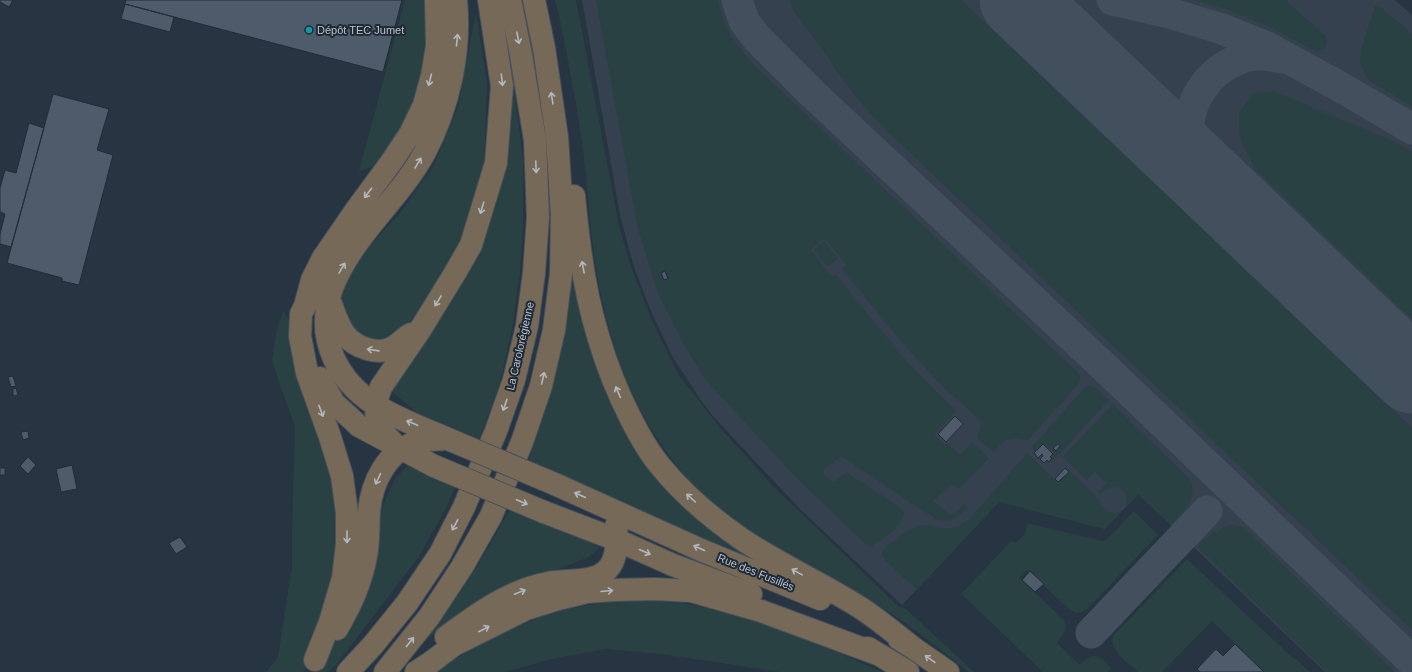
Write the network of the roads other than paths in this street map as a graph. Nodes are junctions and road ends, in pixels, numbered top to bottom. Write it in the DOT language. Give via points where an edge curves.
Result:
graph roads {
  1 [pos="436,0"];
  2 [pos="456,0"];
  3 [pos="489,0"];
  4 [pos="510,0"];
  5 [pos="534,0"];
  6 [pos="557,137"];
  7 [pos="329,298"];
  8 [pos="305,306"];
  9 [pos="420,330"];
  10 [pos="374,404"];
  11 [pos="448,439"];
  12 [pos="398,447"];
  13 [pos="610,508"];
  14 [pos="617,540"];
  15 [pos="912,647"];
  16 [pos="880,655"];
  17 [pos="311,666"];
  18 [pos="348,672"];
  19 [pos="385,672"];
  20 [pos="411,672"];
  21 [pos="416,672"];
  22 [pos="908,672"];
  23 [pos="948,672"];
  1 -- 8 [label="highway, one-way" via="437,46 424,105 410,134 323,258 312,280"];
  7 -- 2 [label="highway, Rue des Fusillés, one-way" via="337,276 352,251 408,179 439,121 454,66"];
  3 -- 9 [label="highway, one-way" via="502,86 496,163 471,245"];
  4 -- 18 [label="highway, La Carolorégienne, one-way" via="535,140 538,217 528,319 514,380 464,507 440,554 407,603"];
  6 -- 5 [label="highway, one-way"];
  15 -- 6 [label="highway, one-way" via="856,605 744,541 717,521 662,468 640,437 606,361 592,311 581,257 573,189"];
  19 -- 6 [label="highway, one-way" via="429,617 491,516 522,442 541,386 554,330 561,274 562,214"];
  9 -- 7 [label="highway, one-way" via="408,335 388,350 375,351 358,346 339,328"];
  7 -- 10 [label="highway, Rue des Fusillés" via="326,318 327,342 335,362 359,393"];
  8 -- 12 [label="highway, Rue des Fusillés" via="311,350 319,375 334,404 359,426"];
  8 -- 17 [label="highway, one-way" via="301,314 300,336 307,373 342,476 347,513 343,578 330,622"];
  9 -- 10 [label="highway" via="381,386"];
  11 -- 10 [label="highway, Rue des Fusillés, one-way" via="392,415"];
  10 -- 12 [label="highway" via="378,422 385,434"];
  11 -- 12 [label="highway" via="424,440"];
  13 -- 11 [label="highway, Rue des Fusillés, one-way, bridge"];
  12 -- 14 [label="highway, Rue des Fusillés, one-way, bridge" via="434,466"];
  12 -- 17 [label="highway, one-way" via="379,475 371,494 367,554 360,584 335,633"];
  13 -- 14 [label="highway" via="616,522"];
  15 -- 13 [label="highway, Rue des Fusillés, one-way" via="843,609 701,550"];
  14 -- 16 [label="highway, Rue des Fusillés, one-way" via="673,565 801,613"];
  20 -- 14 [label="highway, one-way" via="439,642 499,601 549,583 600,575 612,564"];
  23 -- 15 [label="highway, Rue des Fusillés, one-way"];
  21 -- 16 [label="highway, one-way" via="454,645 526,609 587,592 614,590 691,591 761,611"];
  16 -- 22 [label="highway, Rue des Fusillés"];
}
